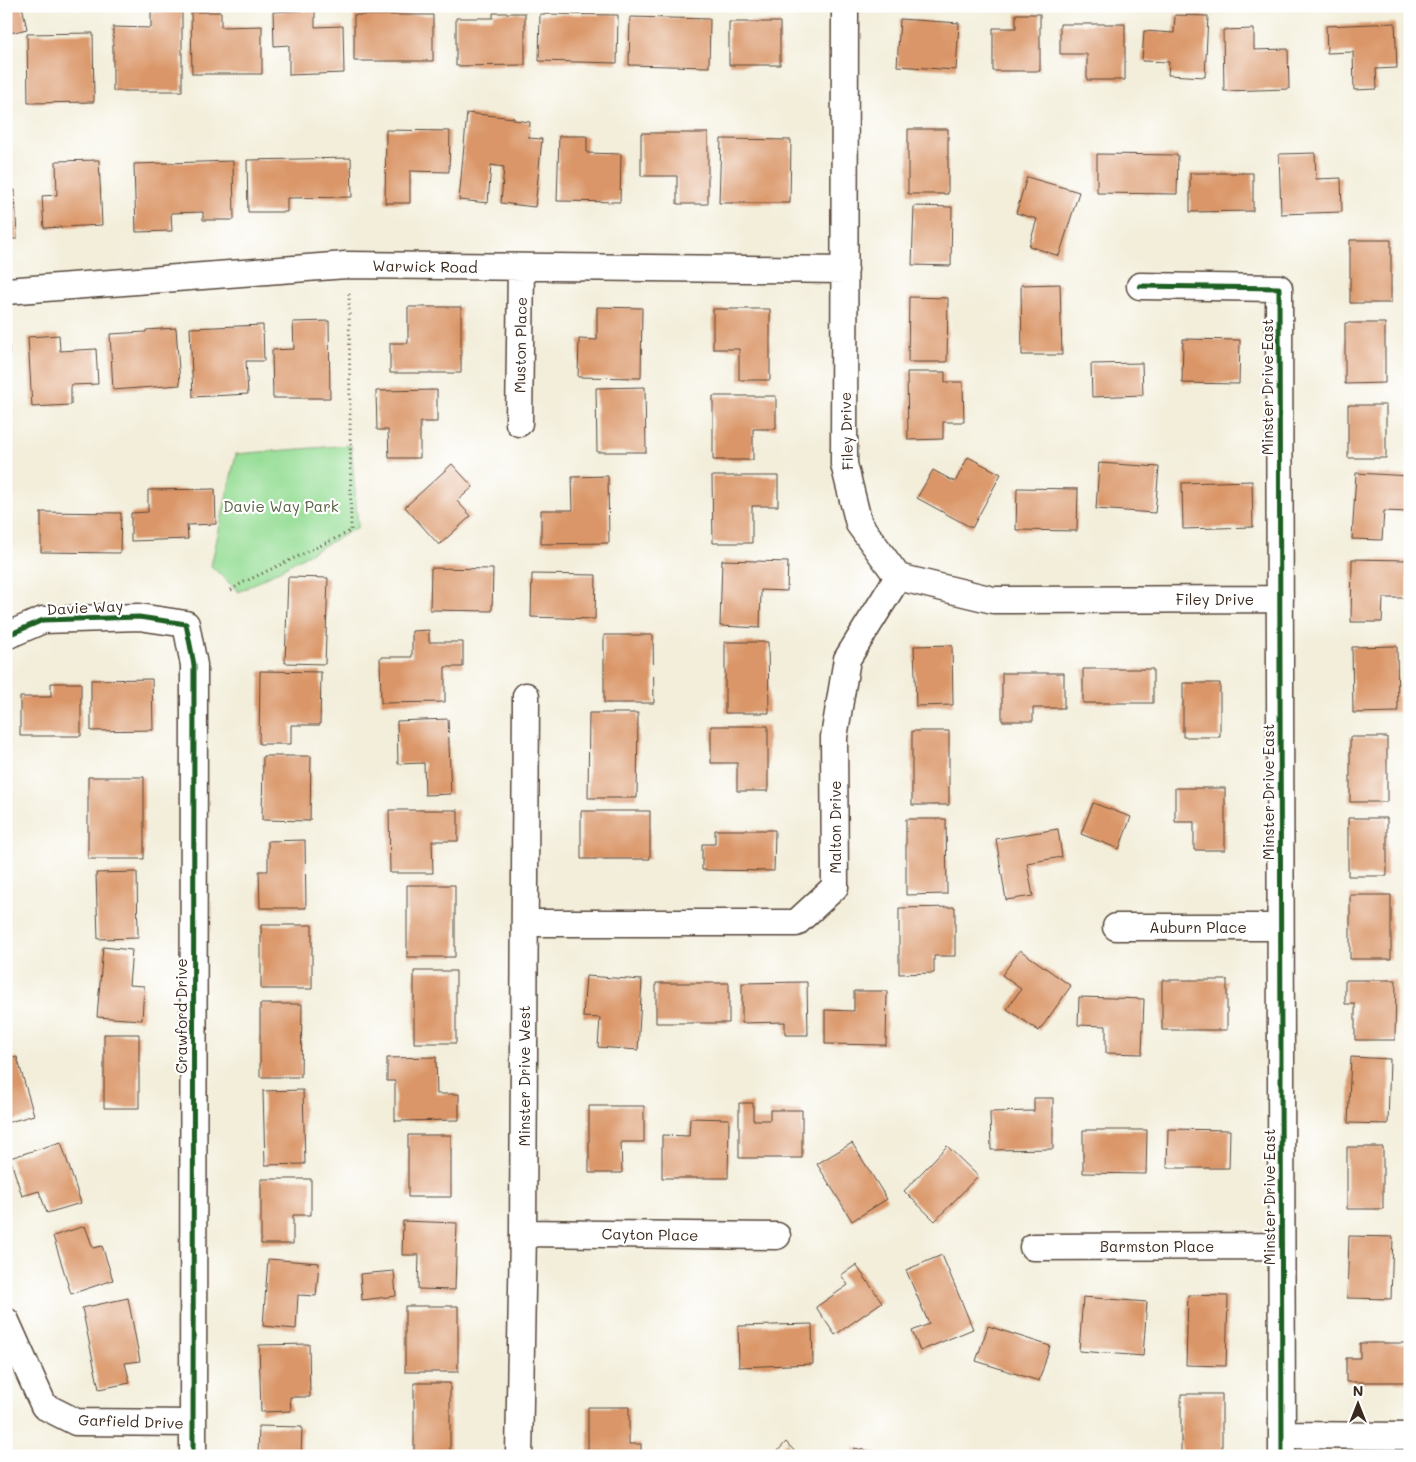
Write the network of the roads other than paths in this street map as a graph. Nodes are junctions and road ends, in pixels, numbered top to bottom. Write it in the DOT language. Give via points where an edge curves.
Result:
graph roads {
  1 [pos="845,6"];
  2 [pos="521,267"];
  3 [pos="845,270"];
  4 [pos="1140,286"];
  5 [pos="6,291"];
  6 [pos="519,423"];
  7 [pos="898,577"];
  8 [pos="1280,599"];
  9 [pos="139,617"];
  10 [pos="6,636"];
  11 [pos="526,696"];
  12 [pos="525,923"];
  13 [pos="1116,927"];
  14 [pos="1280,927"];
  15 [pos="523,1233"];
  16 [pos="777,1236"];
  17 [pos="1033,1246"];
  18 [pos="1281,1246"];
  19 [pos="6,1321"];
  20 [pos="193,1424"];
  21 [pos="1410,1436"];
  22 [pos="1282,1445"];
  23 [pos="193,1456"];
  24 [pos="519,1456"];
  1 -- 3 [label="street, Filey Drive"];
  2 -- 3 [label="street, Warwick Road"];
  2 -- 5 [label="street, Warwick Road" via="346,265"];
  2 -- 6 [label="street, Muston Place"];
  3 -- 7 [label="street, Filey Drive" via="844,464 858,524"];
  4 -- 8 [label="street, Minster Drive East" via="1279,288"];
  7 -- 8 [label="street, Filey Drive" via="992,600"];
  7 -- 12 [label="street, Malton Drive" via="847,659 834,737 835,887 796,923"];
  8 -- 14 [label="street, Minster Drive East"];
  9 -- 10 [label="street, Davie Way" via="43,620"];
  9 -- 20 [label="street, Crawford Drive" via="186,624 194,665"];
  11 -- 12 [label="street, Minster Drive West"];
  12 -- 15 [label="street, Minster Drive West"];
  13 -- 14 [label="street, Auburn Place"];
  14 -- 18 [label="street, Minster Drive East"];
  15 -- 16 [label="street, Cayton Place"];
  15 -- 24 [label="street, Minster Drive West"];
  17 -- 18 [label="street, Barmston Place"];
  18 -- 22 [label="street, Minster Drive East"];
  19 -- 20 [label="street, Garfield Drive" via="44,1406 76,1422"];
  20 -- 23 [label="street, Crawford Drive"];
  21 -- 22 [label="street"];
}
